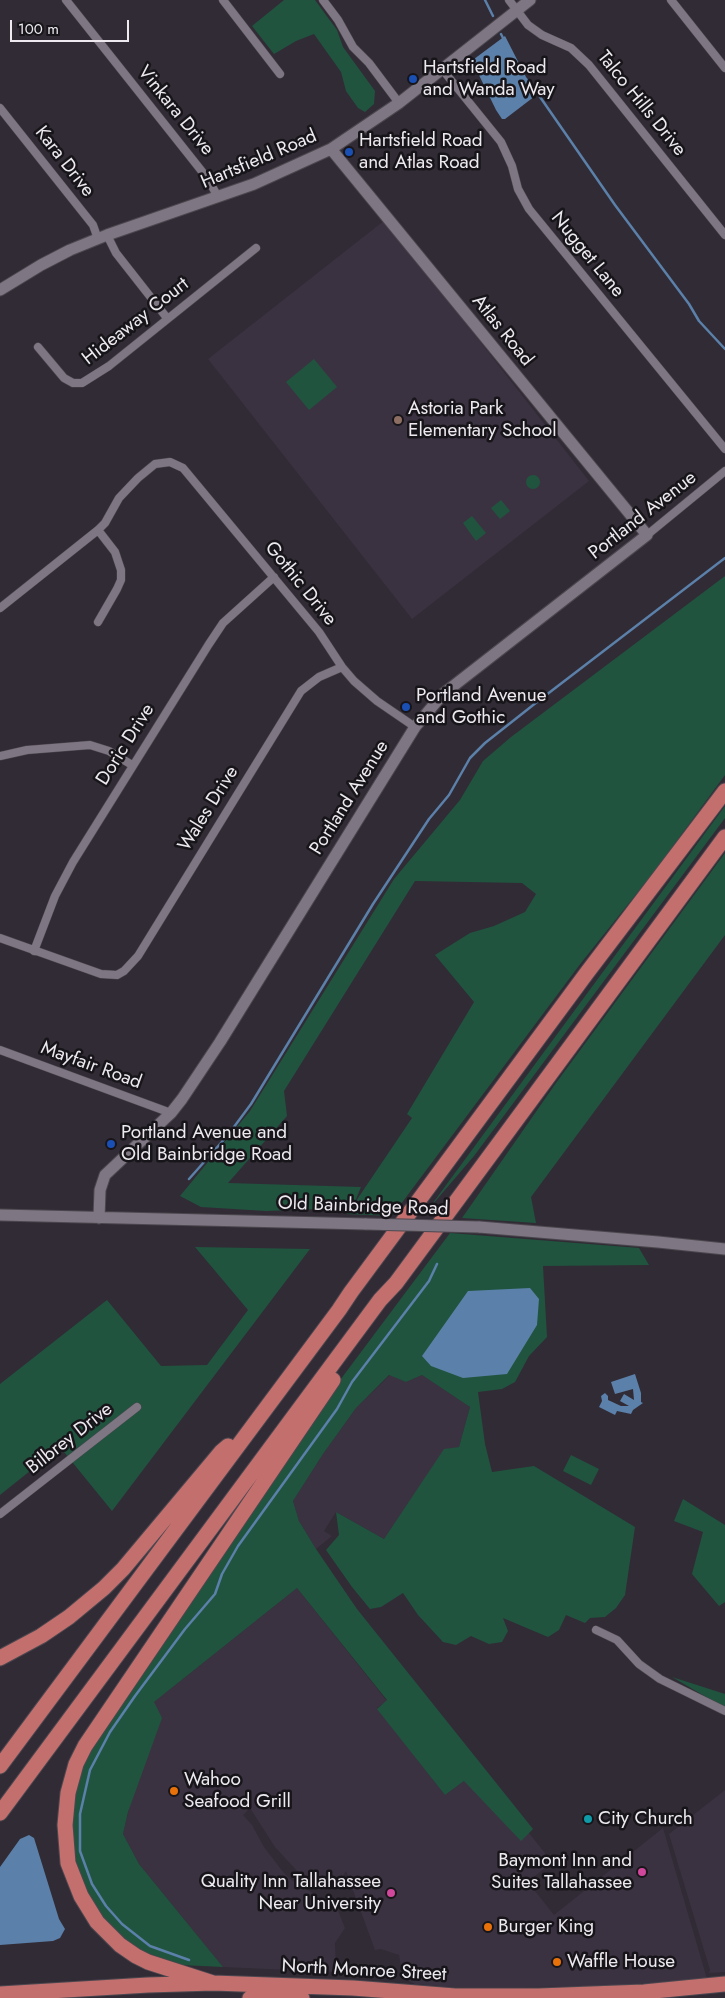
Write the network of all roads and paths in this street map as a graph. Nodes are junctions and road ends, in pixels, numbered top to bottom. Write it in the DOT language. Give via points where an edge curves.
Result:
graph roads {
  1 [pos="66,0"];
  2 [pos="223,0"];
  3 [pos="323,0"];
  4 [pos="509,0"];
  5 [pos="530,0"];
  6 [pos="671,0"];
  7 [pos="516,11"];
  8 [pos="725,68"];
  9 [pos="442,69"];
  10 [pos="280,74"];
  11 [pos="399,103"];
  12 [pos="0,108"];
  13 [pos="331,149"];
  14 [pos="218,197"];
  15 [pos="725,235"];
  16 [pos="103,237"];
  17 [pos="256,248"];
  18 [pos="0,290"];
  19 [pos="167,318"];
  20 [pos="38,347"];
  21 [pos="725,449"];
  22 [pos="725,472"];
  23 [pos="98,530"];
  24 [pos="646,536"];
  25 [pos="274,577"];
  26 [pos="0,608"];
  27 [pos="98,622"];
  28 [pos="342,667"];
  29 [pos="415,727"];
  30 [pos="1,753"];
  31 [pos="132,764"];
  32 [pos="725,791"];
  33 [pos="725,837"];
  34 [pos="0,938"];
  35 [pos="34,951"];
  36 [pos="0,1050"];
  37 [pos="171,1113"];
  38 [pos="0,1215"];
  39 [pos="99,1218"];
  40 [pos="725,1250"];
  41 [pos="396,1283"];
  42 [pos="137,1408"];
  43 [pos="256,1422"];
  44 [pos="0,1514"];
  45 [pos="596,1630"];
  46 [pos="0,1658"];
  47 [pos="725,1711"];
  48 [pos="0,1766"];
  49 [pos="0,1813"];
  50 [pos="213,1983"];
  51 [pos="725,1984"];
  52 [pos="74,1993"];
  53 [pos="0,1994"];
  54 [pos="389,1995"];
  55 [pos="613,1996"];
  56 [pos="451,1997"];
  57 [pos="250,1998"];
  58 [pos="302,1998"];
  1 -- 14 [label="street, Vinkara Drive" via="208,179"];
  2 -- 10 [label="street"];
  3 -- 11 [label="street" via="353,48 369,63"];
  4 -- 7 [label="street, Talco Hills Drive"];
  5 -- 7 [label="street, Hartsfield Road"];
  6 -- 8 [label="street"];
  7 -- 9 [label="street, Hartsfield Road"];
  7 -- 15 [label="street, Talco Hills Drive" via="535,31 571,48 590,65"];
  9 -- 11 [label="street, Hartsfield Road"];
  9 -- 21 [label="street, Nugget Lane" via="501,142 528,208"];
  11 -- 13 [label="street, Hartsfield Road"];
  12 -- 16 [label="street, Kara Drive"];
  13 -- 14 [label="street, Hartsfield Road" via="279,174"];
  13 -- 24 [label="street, Atlas Road"];
  14 -- 16 [label="street, Hartsfield Road"];
  16 -- 18 [label="street, Hartsfield Road" via="41,265"];
  16 -- 19 [label="street, Kara Drive"];
  17 -- 19 [label="street, Hideaway Court"];
  19 -- 20 [label="street, Hideaway Court" via="109,366 82,383 64,378"];
  22 -- 24 [label="street, Portland Avenue"];
  23 -- 25 [label="street, Gothic Drive" via="126,488 151,467 170,462 184,468"];
  23 -- 26 [label="street"];
  23 -- 27 [label="street" via="114,552 121,570 121,580"];
  24 -- 29 [label="street, Portland Avenue" via="443,694"];
  25 -- 28 [label="street, Gothic Drive" via="319,632"];
  25 -- 31 [label="street, Doric Drive" via="223,623"];
  28 -- 29 [label="street, Gothic Drive" via="377,700"];
  28 -- 35 [label="street, Wales Drive" via="319,677 301,691 138,956 124,971 111,976 100,974"];
  29 -- 37 [label="street, Portland Avenue" via="220,1042"];
  30 -- 31 [label="street" via="90,745"];
  31 -- 35 [label="street, Doric Drive" via="68,870"];
  32 -- 43 [label="highway"];
  33 -- 41 [label="highway"];
  34 -- 35 [label="street"];
  36 -- 37 [label="street, Mayfair Road"];
  37 -- 39 [label="street, Portland Avenue" via="105,1175 100,1190"];
  38 -- 39 [label="street, Old Bainbridge Road"];
  39 -- 40 [label="street, Old Bainbridge Road, bridge" via="479,1227"];
  41 -- 49 [label="highway" via="380,1300"];
  41 -- 50 [label="highway" via="388,1306 323,1395 84,1746 70,1784 65,1806 68,1863 80,1896 97,1922 136,1956"];
  42 -- 44 [label="street, Bilbrey Drive"];
  43 -- 46 [label="highway" via="221,1452 104,1588 41,1636"];
  43 -- 48 [label="highway"];
  45 -- 47 [label="street" via="617,1640 638,1664 660,1679"];
  50 -- 52 [label="highway, North Monroe Street"];
  50 -- 54 [label="highway, North Monroe Street"];
  51 -- 55 [label="highway, North Monroe Street"];
  52 -- 53 [label="highway, North Monroe Street"];
  54 -- 56 [label="highway, North Monroe Street"];
  55 -- 56 [label="highway, North Monroe Street"];
  57 -- 58 [label="highway"];
}
